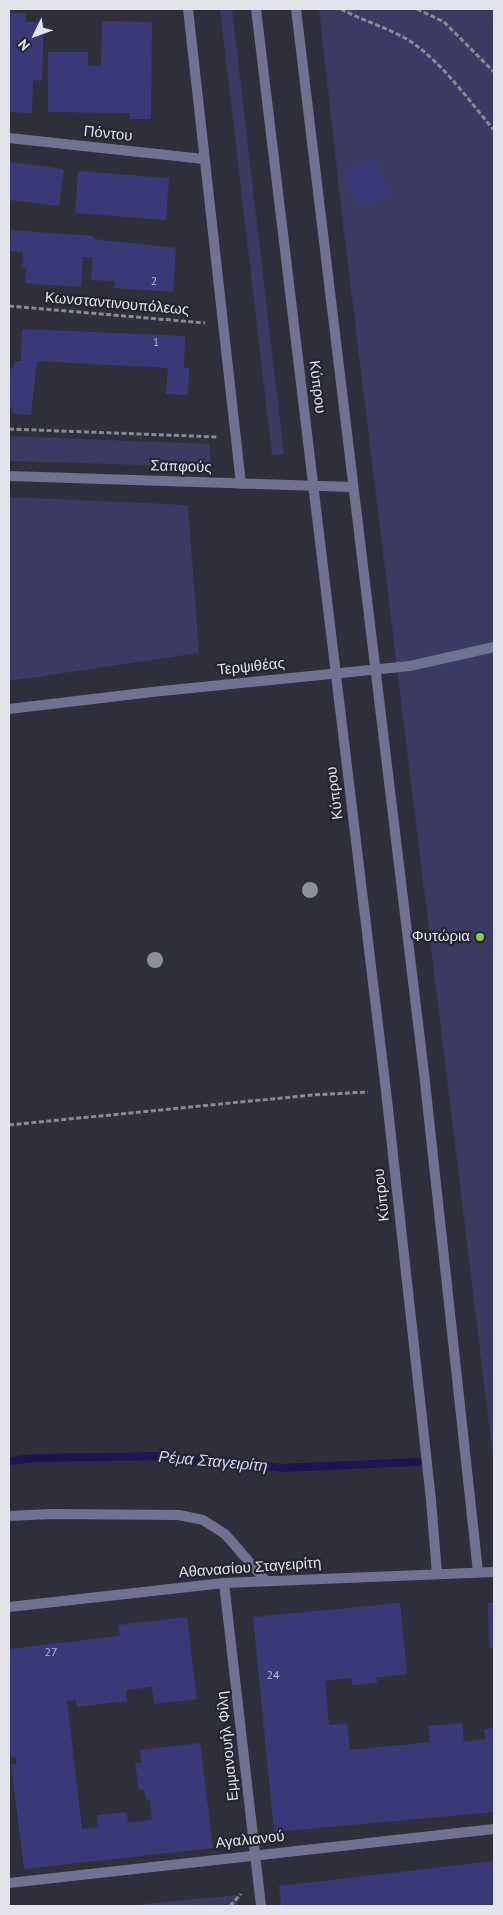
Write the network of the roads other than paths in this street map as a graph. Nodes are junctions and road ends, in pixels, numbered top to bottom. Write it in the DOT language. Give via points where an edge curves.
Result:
graph roads {
  1 [pos="188,9"];
  2 [pos="256,9"];
  3 [pos="296,9"];
  4 [pos="9,138"];
  5 [pos="204,159"];
  6 [pos="9,476"];
  7 [pos="241,484"];
  8 [pos="314,486"];
  9 [pos="352,487"];
  10 [pos="494,647"];
  11 [pos="374,670"];
  12 [pos="337,673"];
  13 [pos="9,709"];
  14 [pos="9,1516"];
  15 [pos="478,1572"];
  16 [pos="494,1572"];
  17 [pos="437,1574"];
  18 [pos="266,1581"];
  19 [pos="224,1583"];
  20 [pos="9,1607"];
  21 [pos="494,1829"];
  22 [pos="255,1854"];
  23 [pos="9,1883"];
  24 [pos="261,1906"];
  1 -- 5 [label="street"];
  2 -- 8 [label="street, Κύπρου"];
  3 -- 9 [label="street, Κύπρου"];
  4 -- 5 [label="street, Πόντου"];
  5 -- 7 [label="street"];
  6 -- 7 [label="street, Σαπφούς"];
  7 -- 8 [label="street, Σαπφούς"];
  8 -- 9 [label="street, Σαπφούς"];
  8 -- 12 [label="street, Κύπρου"];
  9 -- 11 [label="street, Κύπρου"];
  10 -- 11 [label="street, Τερψιθέας" via="429,663"];
  11 -- 12 [label="street, Τερψιθέας"];
  11 -- 15 [label="street, Κύπρου" via="424,1073"];
  12 -- 13 [label="street, Τερψιθέας"];
  12 -- 17 [label="street, Κύπρου" via="432,1500"];
  14 -- 18 [label="street" via="179,1514 203,1520 225,1534"];
  15 -- 16 [label="street, Αθανασίου Σταγειρίτη"];
  15 -- 17 [label="street, Αθανασίου Σταγειρίτη"];
  17 -- 18 [label="street, Αθανασίου Σταγειρίτη"];
  18 -- 19 [label="street, Αθανασίου Σταγειρίτη"];
  19 -- 20 [label="street, Αθανασίου Σταγειρίτη"];
  19 -- 22 [label="street, Εμμανουήλ Φίλη"];
  21 -- 22 [label="street, Αγαλιανού"];
  22 -- 23 [label="street, Αγαλιανού"];
  22 -- 24 [label="street, Εμμανουήλ Φίλη"];
}
